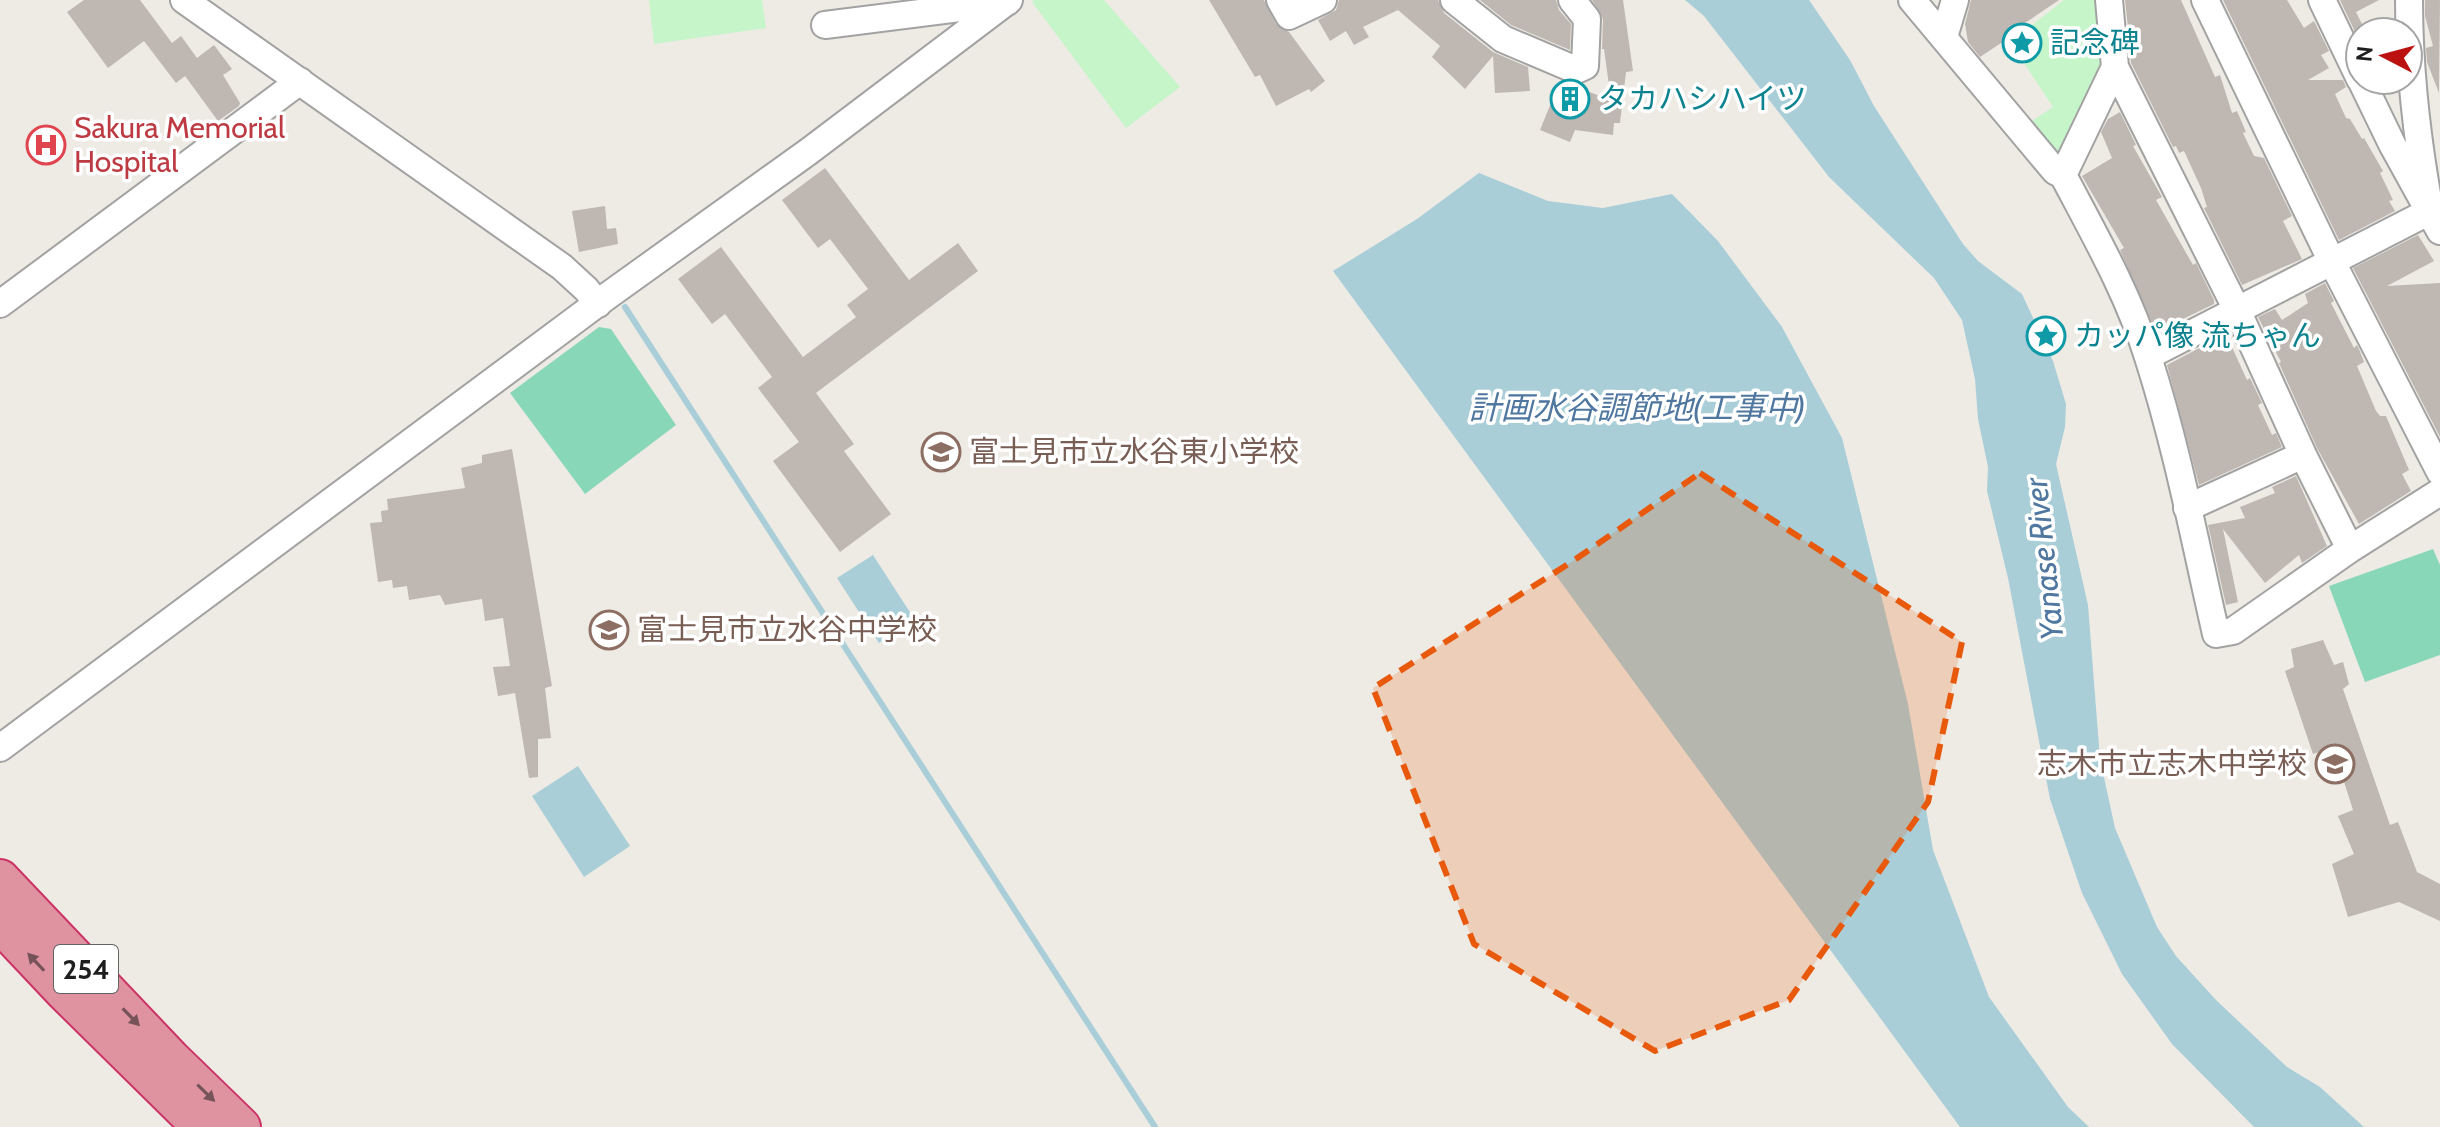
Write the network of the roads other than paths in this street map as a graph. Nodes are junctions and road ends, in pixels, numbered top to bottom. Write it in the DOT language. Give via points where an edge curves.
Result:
graph roads {
  1 [pos="184,0"];
  2 [pos="1280,0"];
  3 [pos="1323,0"];
  4 [pos="1454,0"];
  5 [pos="1572,0"];
  6 [pos="1912,0"];
  7 [pos="1955,0"];
  8 [pos="2109,0"];
  9 [pos="2205,0"];
  10 [pos="2322,0"];
  11 [pos="2409,0"];
  12 [pos="1008,1"];
  13 [pos="825,25"];
  14 [pos="1944,37"];
  15 [pos="2344,46"];
  16 [pos="2115,67"];
  17 [pos="300,81"];
  18 [pos="2368,96"];
  19 [pos="2417,135"];
  20 [pos="2392,144"];
  21 [pos="2063,175"];
  22 [pos="2437,216"];
  23 [pos="2332,262"];
  24 [pos="608,296"];
  25 [pos="0,304"];
  26 [pos="2237,310"];
  27 [pos="2148,356"];
  28 [pos="2303,455"];
  29 [pos="2440,472"];
  30 [pos="2440,492"];
  31 [pos="2187,508"];
  32 [pos="2350,549"];
  33 [pos="0,748"];
  34 [pos="0,879"];
  35 [pos="0,923"];
  36 [pos="202,1127"];
  37 [pos="241,1127"];
  1 -- 17 [label="street"];
  2 -- 3 [label="street" via="1289,16"];
  4 -- 5 [label="street" via="1503,39 1576,70 1585,66 1587,19"];
  6 -- 14 [label="street"];
  7 -- 14 [label="street"];
  8 -- 16 [label="street"];
  9 -- 23 [label="street"];
  10 -- 15 [label="street"];
  11 -- 19 [label="street"];
  12 -- 13 [label="street"];
  12 -- 24 [label="street"];
  14 -- 21 [label="street"];
  16 -- 21 [label="street"];
  16 -- 26 [label="street"];
  17 -- 24 [label="street" via="586,289"];
  17 -- 25 [label="street"];
  18 -- 20 [label="street"];
  19 -- 20 [label="street"];
  19 -- 22 [label="street"];
  20 -- 22 [label="street"];
  21 -- 27 [label="street" via="2113,271"];
  22 -- 23 [label="street"];
  23 -- 26 [label="street"];
  23 -- 29 [label="street"];
  24 -- 33 [label="street"];
  26 -- 27 [label="street"];
  26 -- 28 [label="street"];
  27 -- 31 [label="street"];
  28 -- 31 [label="street"];
  28 -- 32 [label="street"];
  30 -- 32 [label="street"];
  31 -- 32 [label="street" via="2216,634 2233,631"];
  34 -- 37 [label="highway, 254, one-way"];
  36 -- 35 [label="highway, 254, one-way"];
}
